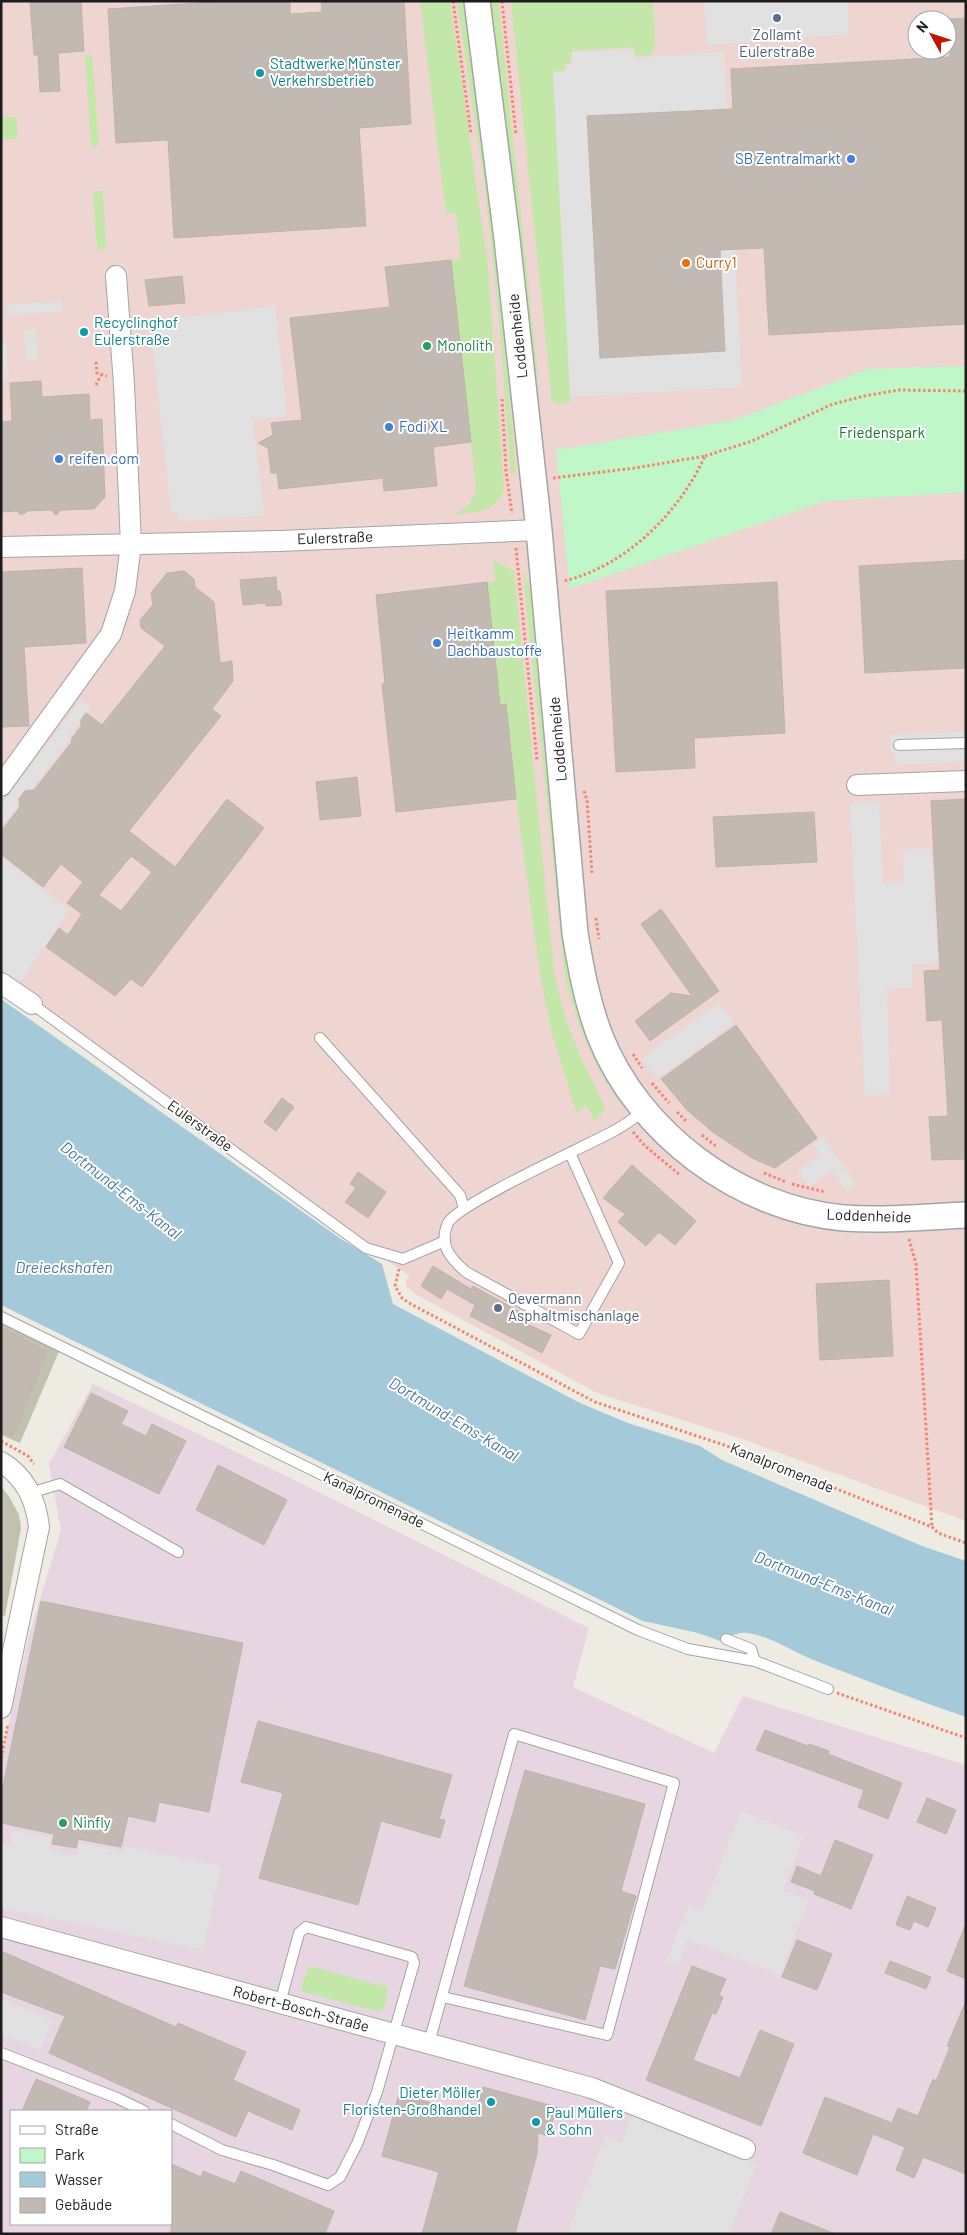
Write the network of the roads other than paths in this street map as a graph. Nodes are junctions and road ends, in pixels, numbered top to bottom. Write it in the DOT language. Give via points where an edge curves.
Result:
graph roads {
  1 [pos="478,1"];
  2 [pos="116,276"];
  3 [pos="539,530"];
  4 [pos="131,544"];
  5 [pos="1,547"];
  6 [pos="966,743"];
  7 [pos="899,745"];
  8 [pos="966,781"];
  9 [pos="857,785"];
  10 [pos="1,786"];
  11 [pos="1,983"];
  12 [pos="32,1004"];
  13 [pos="320,1038"];
  14 [pos="635,1117"];
  15 [pos="570,1153"];
  16 [pos="464,1208"];
  17 [pos="966,1215"];
  18 [pos="445,1241"];
  19 [pos="1,1317"];
  20 [pos="1,1462"];
  21 [pos="30,1493"];
  22 [pos="178,1552"];
  23 [pos="726,1639"];
  24 [pos="755,1661"];
  25 [pos="828,1689"];
  26 [pos="1,1708"];
  27 [pos="1,1927"];
  28 [pos="443,1997"];
  29 [pos="280,2003"];
  30 [pos="394,2034"];
  31 [pos="429,2043"];
  32 [pos="1,2053"];
  33 [pos="142,2110"];
  34 [pos="172,2125"];
  35 [pos="745,2148"];
  1 -- 3 [label="street, Loddenheide"];
  2 -- 4 [label="street"];
  3 -- 4 [label="street, Eulerstraße"];
  3 -- 14 [label="street, Loddenheide" via="576,933 584,988 600,1038"];
  4 -- 5 [label="street, Eulerstraße"];
  4 -- 10 [label="street" via="125,591 111,634"];
  6 -- 7 [label="lane"];
  8 -- 9 [label="street"];
  11 -- 12 [label="street, Eulerstraße"];
  12 -- 18 [label="lane, Eulerstraße" via="366,1248 403,1259"];
  13 -- 16 [label="lane" via="460,1195"];
  14 -- 15 [label="lane"];
  14 -- 17 [label="street, Loddenheide" via="737,1185 789,1206 843,1218"];
  15 -- 16 [label="lane"];
  15 -- 18 [label="lane" via="619,1263 579,1334 466,1272 451,1259"];
  16 -- 18 [label="lane" via="449,1222"];
  19 -- 24 [label="lane, Kanalpromenade" via="638,1630 688,1649"];
  20 -- 21 [label="street" via="20,1477"];
  21 -- 22 [label="lane" via="60,1484"];
  21 -- 26 [label="street" via="38,1514 38,1539"];
  23 -- 24 [label="lane, Kanalpromenade" via="751,1649"];
  24 -- 25 [label="lane, Kanalpromenade"];
  27 -- 29 [label="street, Robert-Bosch-Straße"];
  28 -- 28 [label="lane" via="514,1734 674,1783 607,2034"];
  28 -- 31 [label="lane"];
  29 -- 30 [label="street, Robert-Bosch-Straße"];
  29 -- 30 [label="lane" via="299,1933 306,1927 412,1957 414,1963"];
  30 -- 31 [label="street, Robert-Bosch-Straße"];
  30 -- 34 [label="lane" via="357,2144 340,2177 328,2185 222,2150"];
  31 -- 35 [label="street, Robert-Bosch-Straße" via="601,2091"];
  32 -- 33 [label="lane"];
}
